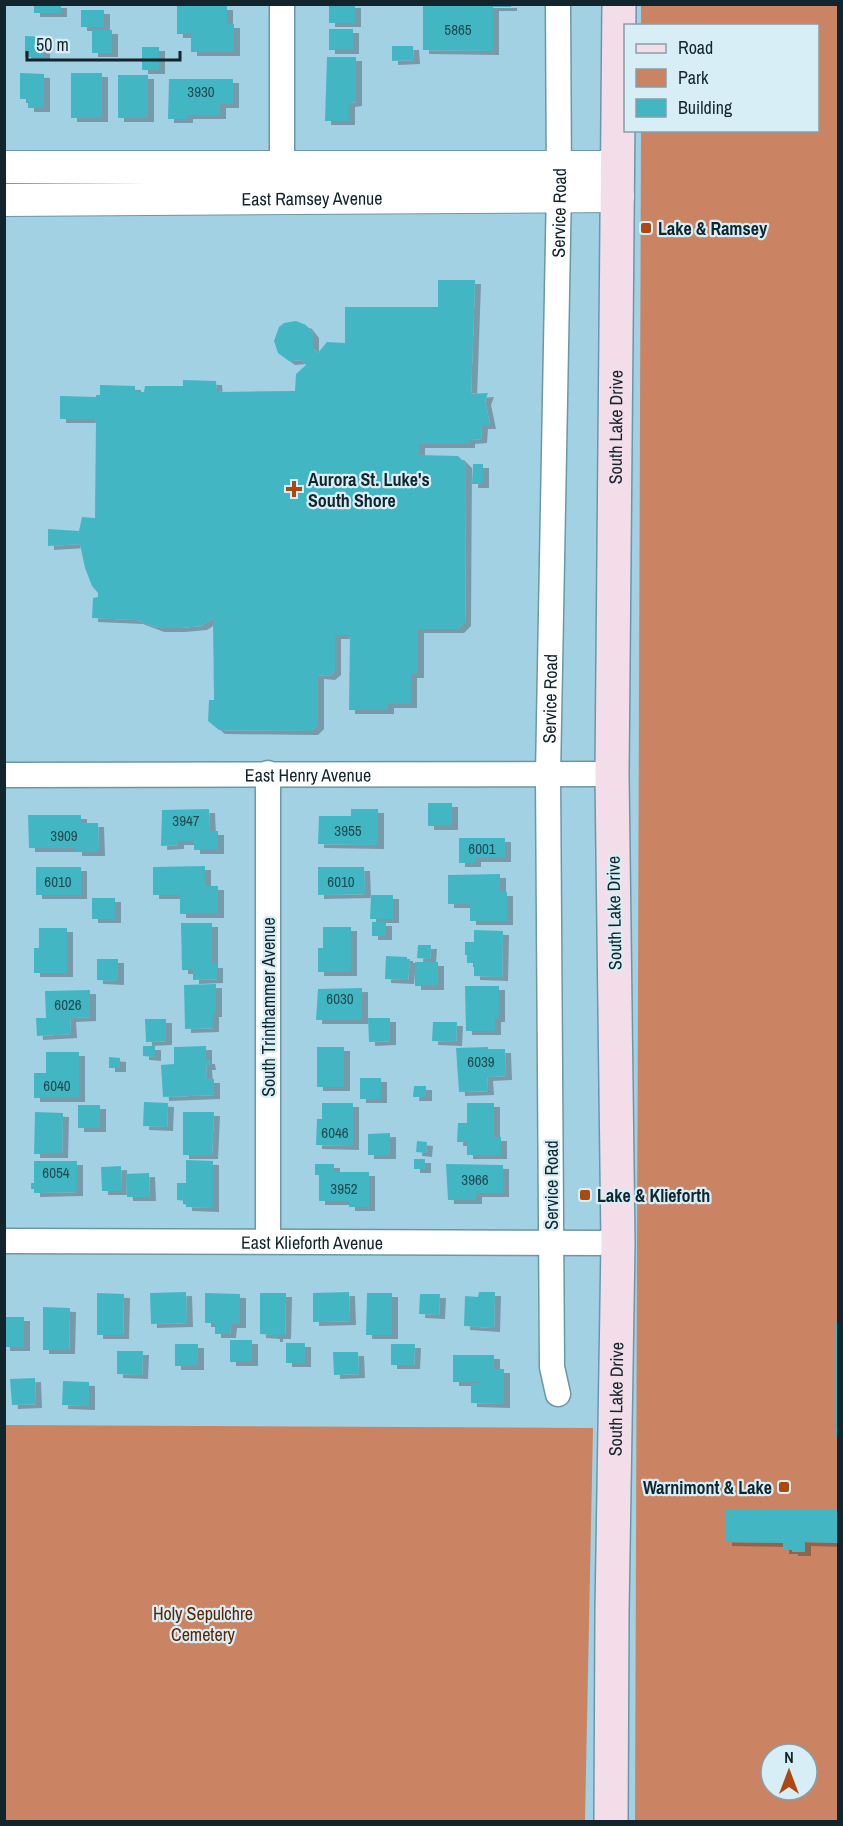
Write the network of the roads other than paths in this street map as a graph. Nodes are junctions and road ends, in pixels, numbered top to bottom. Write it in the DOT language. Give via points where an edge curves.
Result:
graph roads {
  1 [pos="282,4"];
  2 [pos="558,4"];
  3 [pos="618,4"];
  4 [pos="4,166"];
  5 [pos="558,181"];
  6 [pos="618,181"];
  7 [pos="281,183"];
  8 [pos="4,200"];
  9 [pos="268,773"];
  10 [pos="612,774"];
  11 [pos="4,775"];
  12 [pos="548,775"];
  13 [pos="4,1241"];
  14 [pos="268,1241"];
  15 [pos="552,1243"];
  16 [pos="618,1243"];
  17 [pos="558,1394"];
  18 [pos="611,1821"];
  1 -- 7 [label="street"];
  2 -- 5 [label="street, Service Road"];
  3 -- 6 [label="main road, South Lake Drive"];
  4 -- 7 [label="street, East Ramsey Avenue"];
  5 -- 6 [label="street, East Ramsey Avenue"];
  5 -- 7 [label="street, East Ramsey Avenue"];
  5 -- 12 [label="street, Service Road"];
  6 -- 10 [label="main road, South Lake Drive"];
  7 -- 8 [label="street, East Ramsey Avenue"];
  9 -- 11 [label="street, East Henry Avenue"];
  9 -- 12 [label="street, East Henry Avenue"];
  9 -- 14 [label="street, South Trinthammer Avenue"];
  10 -- 12 [label="street, East Henry Avenue"];
  10 -- 16 [label="main road, South Lake Drive"];
  12 -- 15 [label="street, Service Road"];
  13 -- 14 [label="street, East Klieforth Avenue"];
  14 -- 15 [label="street, East Klieforth Avenue"];
  15 -- 16 [label="street, East Klieforth Avenue"];
  15 -- 17 [label="street, Service Road" via="552,1367"];
  16 -- 18 [label="main road, South Lake Drive"];
}
